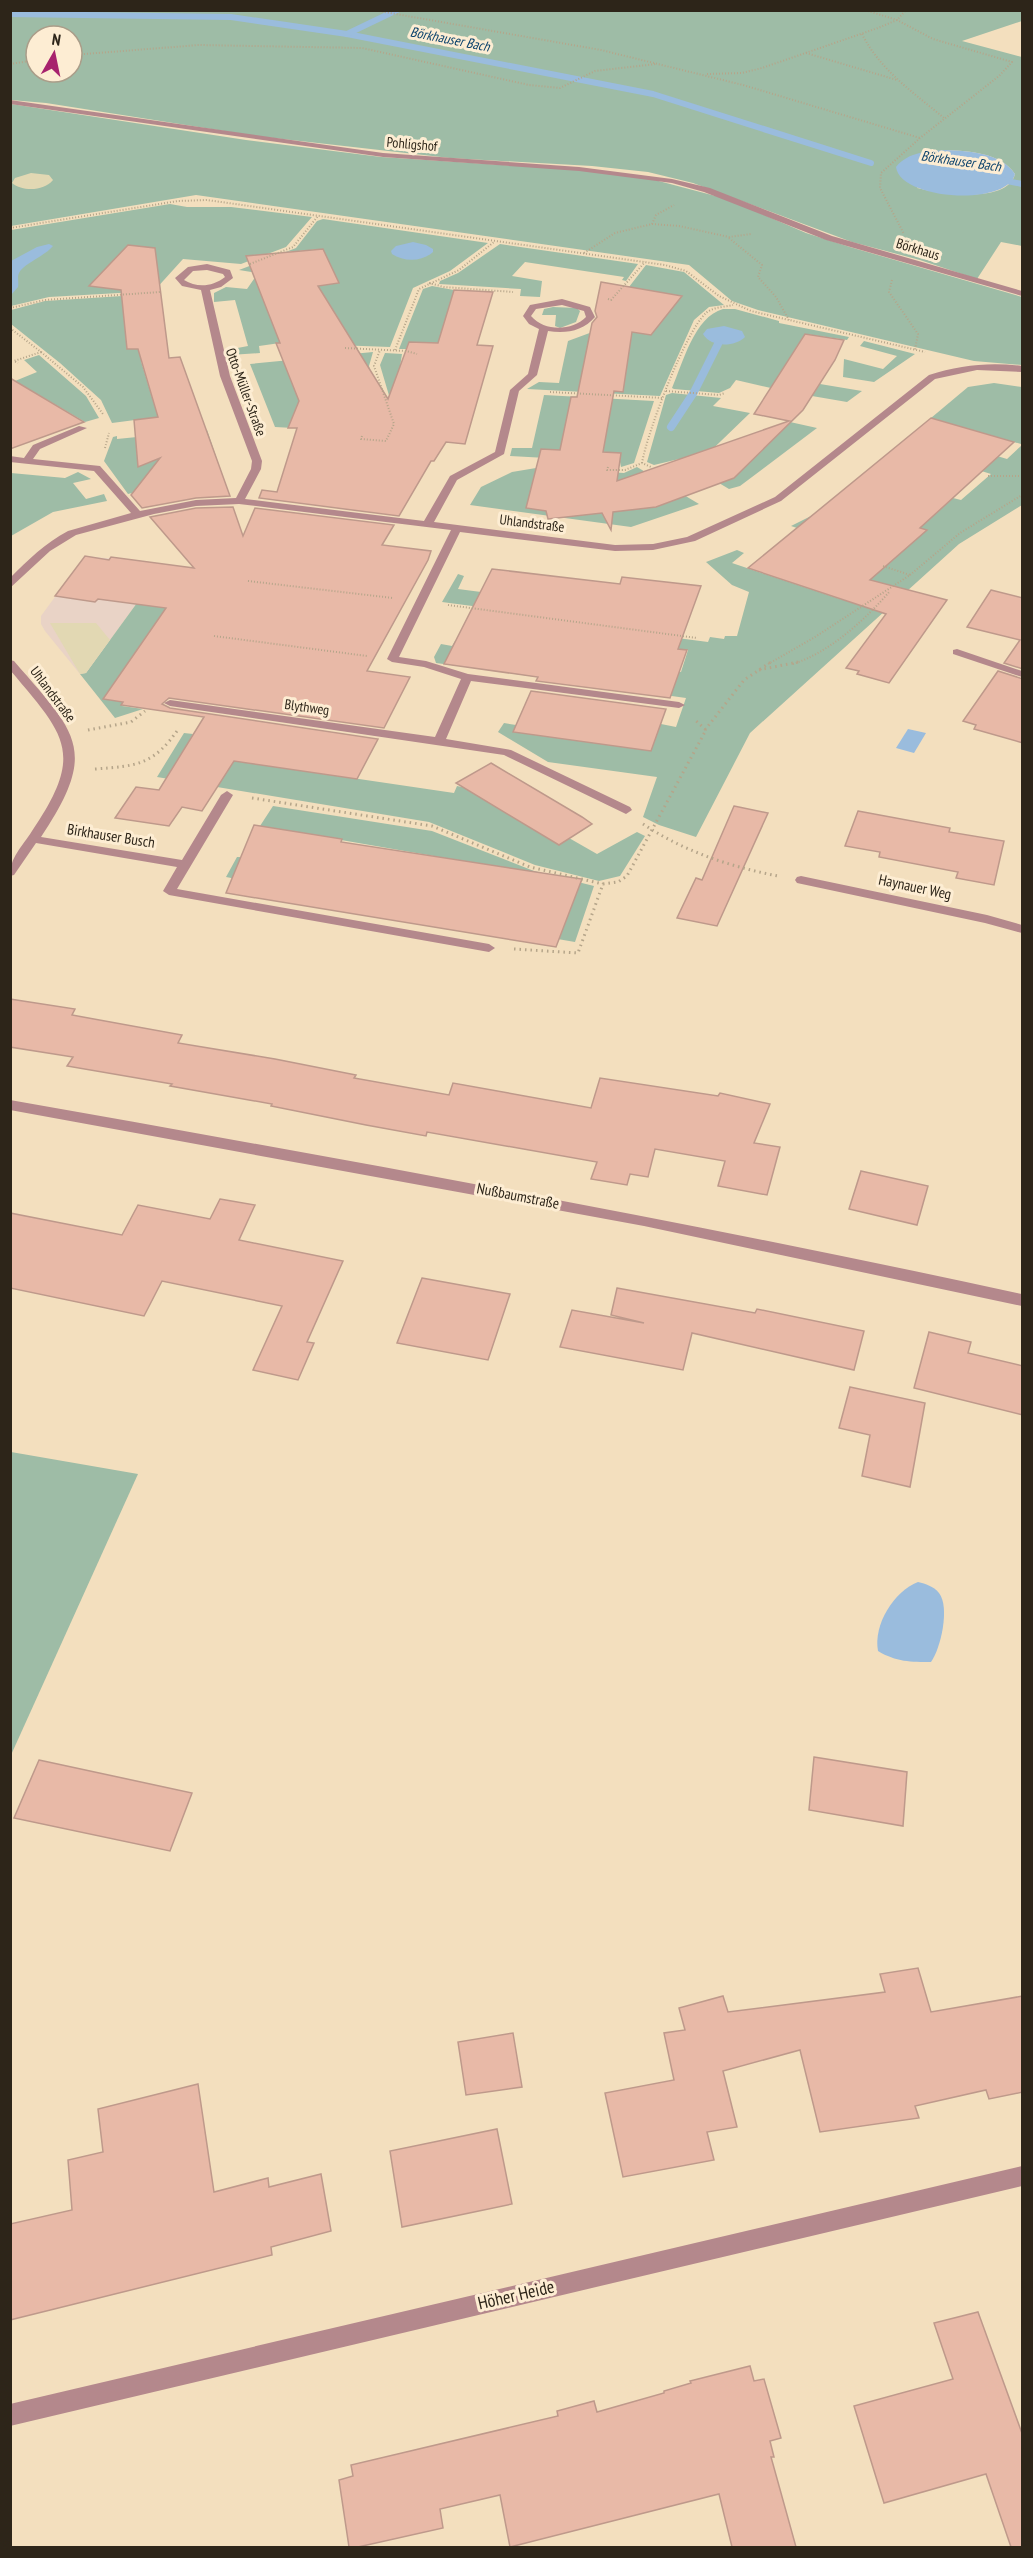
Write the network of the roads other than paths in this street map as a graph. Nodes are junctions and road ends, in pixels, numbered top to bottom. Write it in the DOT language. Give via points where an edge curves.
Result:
graph roads {
  1 [pos="10,102"];
  2 [pos="805,229"];
  3 [pos="205,288"];
  4 [pos="1023,294"];
  5 [pos="544,328"];
  6 [pos="1023,369"];
  7 [pos="82,428"];
  8 [pos="10,459"];
  9 [pos="27,461"];
  10 [pos="239,501"];
  11 [pos="138,515"];
  12 [pos="427,525"];
  13 [pos="457,528"];
  14 [pos="10,585"];
  15 [pos="957,652"];
  16 [pos="10,663"];
  17 [pos="1023,674"];
  18 [pos="467,677"];
  19 [pos="170,704"];
  20 [pos="679,705"];
  21 [pos="439,741"];
  22 [pos="227,795"];
  23 [pos="626,810"];
  24 [pos="33,839"];
  25 [pos="183,864"];
  26 [pos="10,872"];
  27 [pos="801,880"];
  28 [pos="1023,929"];
  29 [pos="489,948"];
  30 [pos="10,1105"];
  31 [pos="1023,1300"];
  32 [pos="1023,2176"];
  33 [pos="10,2415"];
  1 -- 2 [label="street, Pohligshof" via="383,155 642,175 707,190"];
  2 -- 4 [label="street, Börkhaus"];
  3 -- 3 [label="street" via="190,286 179,278 185,271 207,267 227,272 229,278 225,282"];
  3 -- 10 [label="street, Otto-Müller-Straße" via="219,362 257,460"];
  5 -- 5 [label="street" via="574,328 591,317 587,309 562,302 541,304 528,311 527,316"];
  5 -- 12 [label="street" via="532,375 515,390 498,454 453,478"];
  6 -- 13 [label="street, Uhlandstraße" via="978,367 932,377 778,499 676,544 615,548"];
  7 -- 9 [label="street" via="36,447"];
  8 -- 9 [label="street"];
  9 -- 11 [label="street" via="97,468"];
  10 -- 11 [label="street, Uhlandstraße" via="191,503"];
  10 -- 12 [label="street, Uhlandstraße"];
  11 -- 14 [label="street, Uhlandstraße" via="59,539"];
  12 -- 13 [label="street, Uhlandstraße"];
  13 -- 18 [label="street" via="392,659 426,664"];
  15 -- 17 [label="street"];
  16 -- 24 [label="street, Uhlandstraße" via="57,722 70,750 68,772"];
  18 -- 20 [label="street"];
  18 -- 21 [label="street"];
  19 -- 21 [label="street, Blythweg"];
  21 -- 23 [label="street, Blythweg" via="507,752"];
  22 -- 25 [label="street"];
  24 -- 25 [label="street, Birkhauser Busch"];
  24 -- 26 [label="street, Uhlandstraße"];
  25 -- 29 [label="street" via="169,891"];
  27 -- 28 [label="street, Haynauer Weg"];
  30 -- 31 [label="street, Nußbaumstraße" via="437,1180"];
  32 -- 33 [label="street, Höher Heide"];
}
